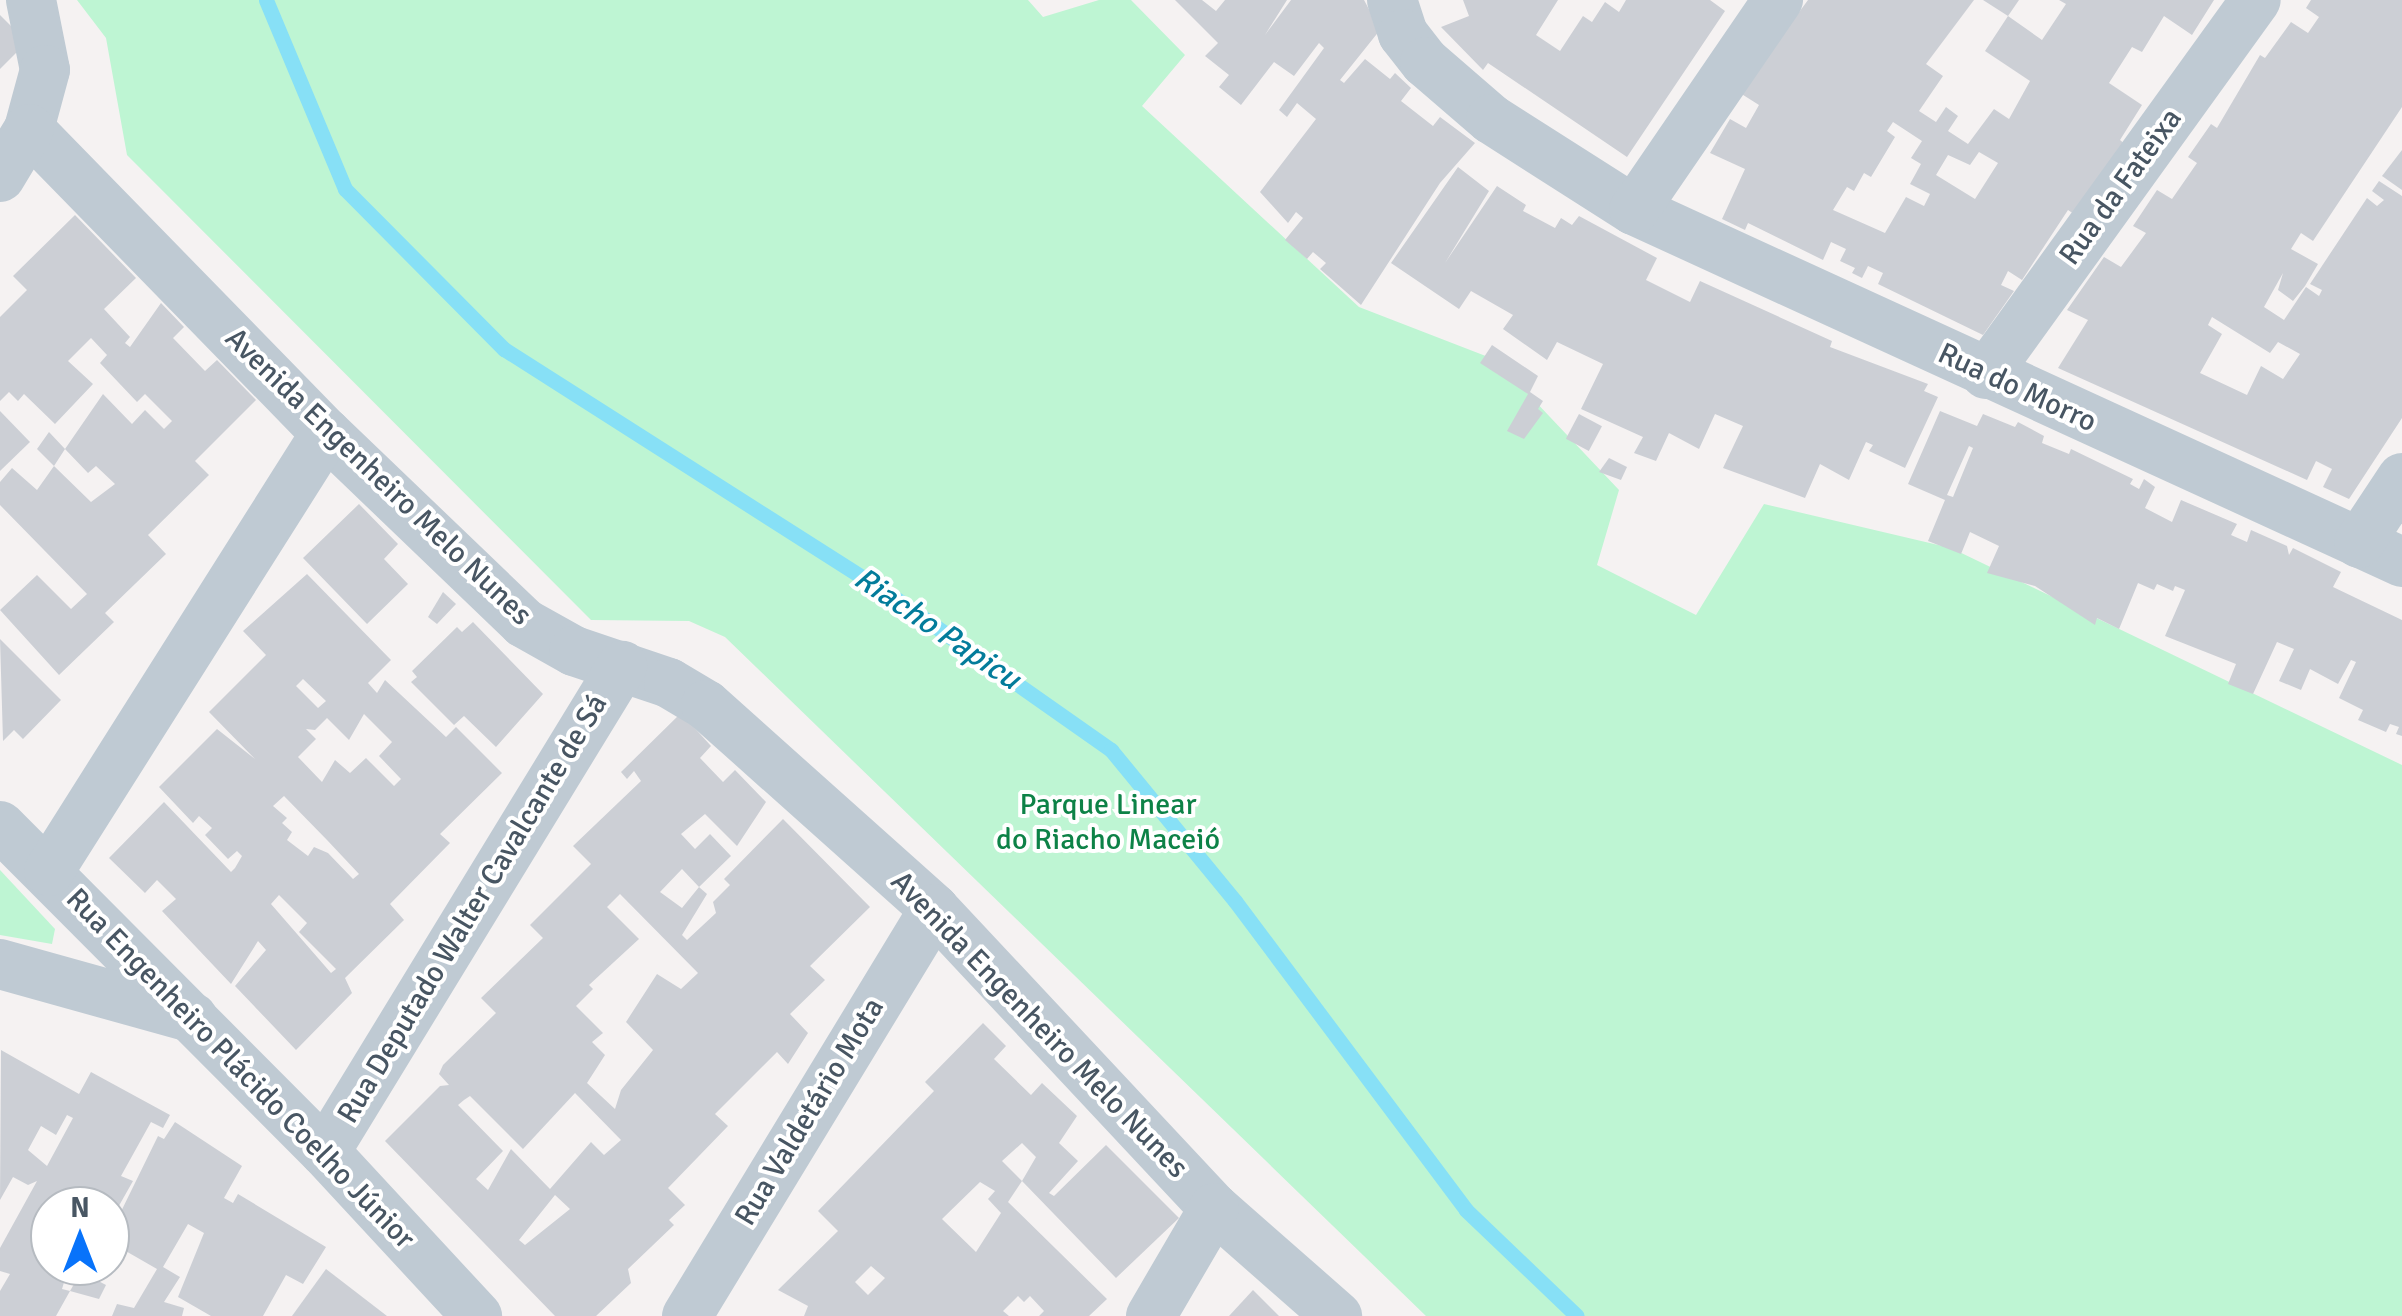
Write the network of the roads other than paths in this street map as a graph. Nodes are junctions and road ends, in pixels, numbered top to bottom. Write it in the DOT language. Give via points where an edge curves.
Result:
graph roads {
  1 [pos="31,0"];
  2 [pos="1392,0"];
  3 [pos="1778,0"];
  4 [pos="2256,0"];
  5 [pos="29,129"];
  6 [pos="0,177"];
  7 [pos="1634,210"];
  8 [pos="1986,374"];
  9 [pos="326,433"];
  10 [pos="2402,478"];
  11 [pos="2380,552"];
  12 [pos="622,666"];
  13 [pos="0,826"];
  14 [pos="48,871"];
  15 [pos="934,909"];
  16 [pos="0,964"];
  17 [pos="194,1019"];
  18 [pos="325,1152"];
  19 [pos="1214,1208"];
  20 [pos="477,1316"];
  21 [pos="686,1316"];
  22 [pos="1151,1316"];
  23 [pos="1337,1316"];
  1 -- 5 [label="street" via="45,70"];
  2 -- 7 [label="street, Rua do Morro" via="1403,34 1425,62 1478,108"];
  3 -- 7 [label="street"];
  4 -- 8 [label="street, Rua da Fateixa"];
  5 -- 6 [label="street"];
  5 -- 9 [label="street, Avenida Engenheiro Melo Nunes"];
  7 -- 8 [label="street, Rua do Morro"];
  8 -- 11 [label="street, Rua do Morro"];
  9 -- 12 [label="street, Avenida Engenheiro Melo Nunes" via="524,623 574,651"];
  9 -- 14 [label="street"];
  10 -- 11 [label="street"];
  12 -- 15 [label="street, Avenida Engenheiro Melo Nunes" via="706,705"];
  12 -- 18 [label="street, Rua Deputado Walter Cavalcante de Sá"];
  13 -- 14 [label="street, Rua Engenheiro Plácido Coelho Júnior"];
  14 -- 17 [label="street, Rua Engenheiro Plácido Coelho Júnior"];
  15 -- 19 [label="street, Avenida Engenheiro Melo Nunes"];
  15 -- 21 [label="street, Rua Valdetário Mota"];
  16 -- 17 [label="street"];
  17 -- 18 [label="street, Rua Engenheiro Plácido Coelho Júnior"];
  18 -- 20 [label="street, Rua Engenheiro Plácido Coelho Júnior"];
  19 -- 22 [label="street"];
  19 -- 23 [label="street, Avenida Engenheiro Melo Nunes"];
}
